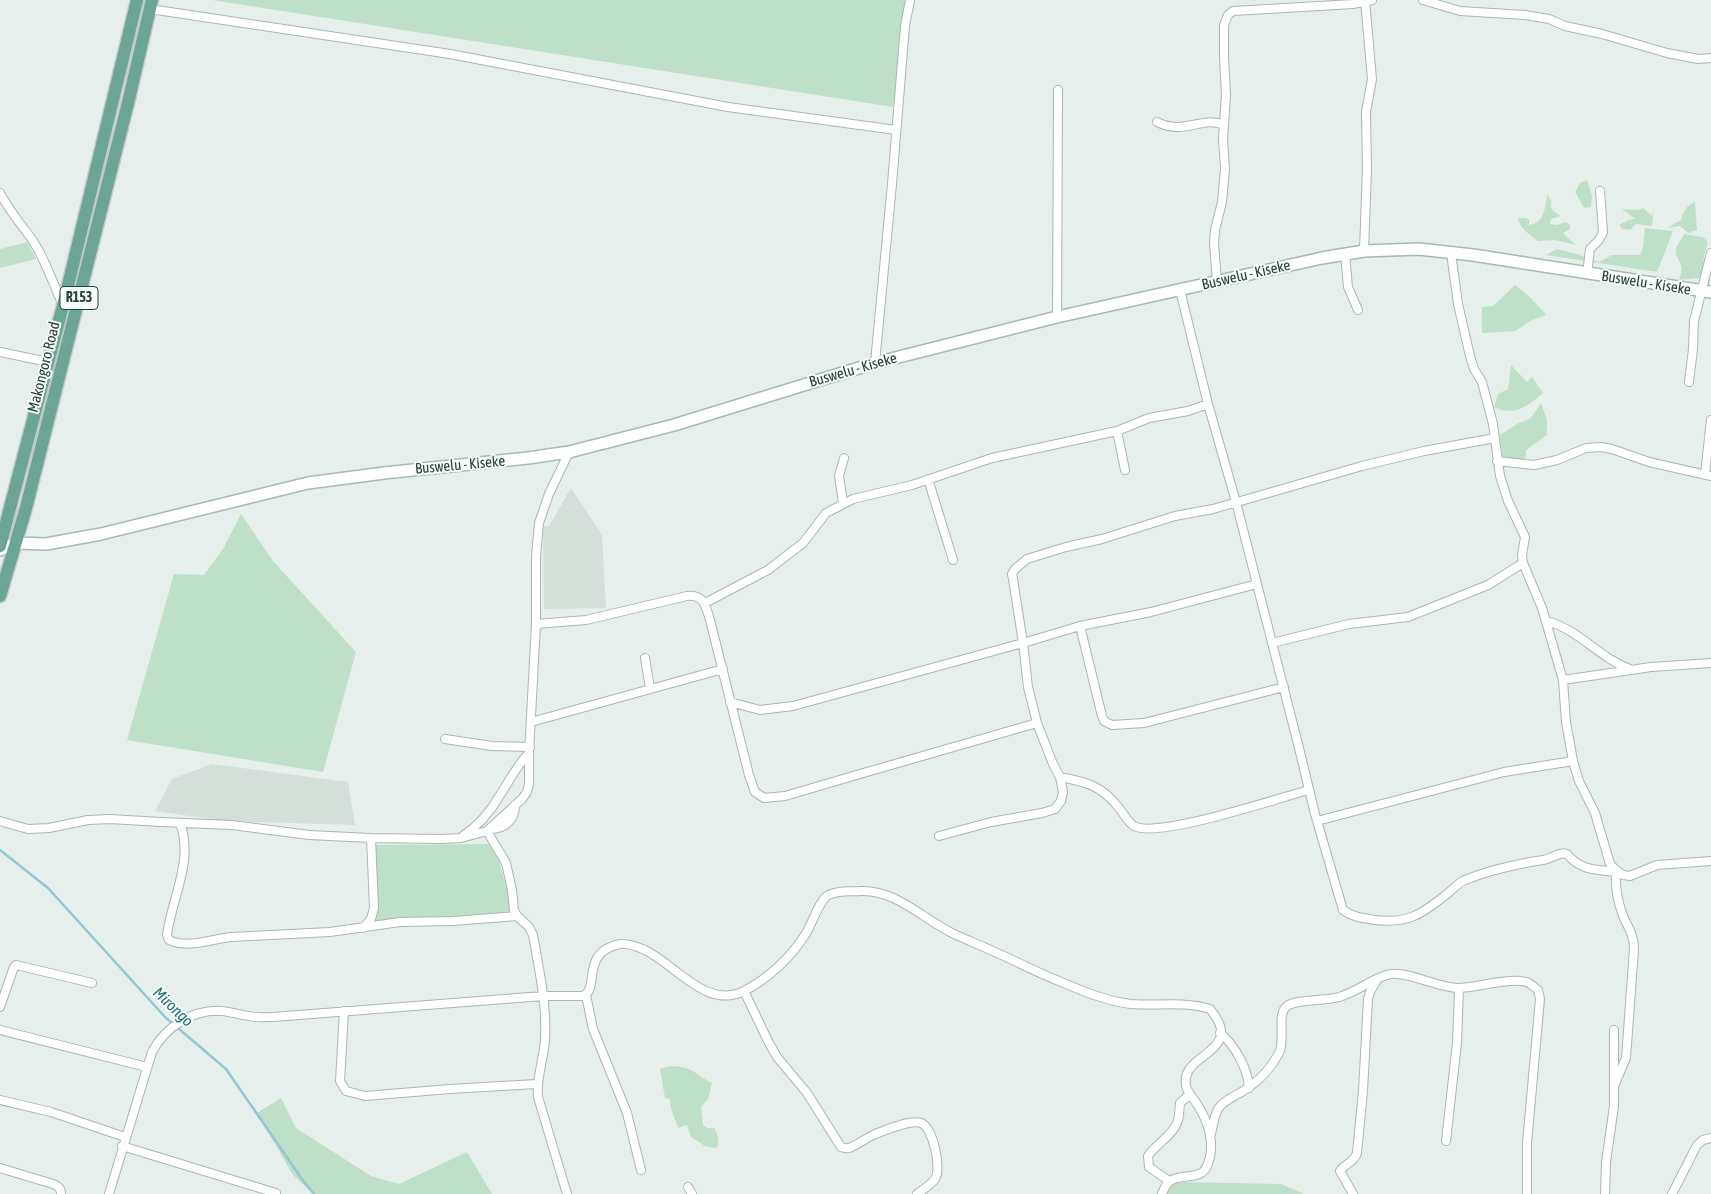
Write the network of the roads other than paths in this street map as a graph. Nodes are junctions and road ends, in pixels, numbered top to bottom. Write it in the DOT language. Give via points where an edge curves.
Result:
graph roads {
  1 [pos="137,0"];
  2 [pos="910,0"];
  3 [pos="1423,0"];
  4 [pos="1368,1"];
  5 [pos="151,5"];
  6 [pos="1711,58"];
  7 [pos="1058,90"];
  8 [pos="1157,122"];
  9 [pos="1224,125"];
  10 [pos="896,130"];
  11 [pos="1600,191"];
  12 [pos="0,193"];
  13 [pos="1364,251"];
  14 [pos="1451,252"];
  15 [pos="1711,252"];
  16 [pos="1345,254"];
  17 [pos="1587,274"];
  18 [pos="1217,282"];
  19 [pos="1180,290"];
  20 [pos="1706,291"];
  21 [pos="63,305"];
  22 [pos="1358,310"];
  23 [pos="1057,317"];
  24 [pos="0,352"];
  25 [pos="48,362"];
  26 [pos="874,363"];
  27 [pos="1688,382"];
  28 [pos="1208,404"];
  29 [pos="1711,420"];
  30 [pos="1117,431"];
  31 [pos="1495,438"];
  32 [pos="569,452"];
  33 [pos="844,458"];
  34 [pos="1497,462"];
  35 [pos="1125,470"];
  36 [pos="1708,475"];
  37 [pos="928,479"];
  38 [pos="1236,502"];
  39 [pos="843,503"];
  40 [pos="17,543"];
  41 [pos="0,546"];
  42 [pos="0,550"];
  43 [pos="953,560"];
  44 [pos="1523,563"];
  45 [pos="1257,584"];
  46 [pos="0,596"];
  47 [pos="705,603"];
  48 [pos="1546,621"];
  49 [pos="536,624"];
  50 [pos="1080,626"];
  51 [pos="1023,643"];
  52 [pos="1272,643"];
  53 [pos="645,658"];
  54 [pos="1711,663"];
  55 [pos="722,669"];
  56 [pos="1631,670"];
  57 [pos="1563,680"];
  58 [pos="1284,687"];
  59 [pos="650,688"];
  60 [pos="730,702"];
  61 [pos="531,722"];
  62 [pos="1037,724"];
  63 [pos="445,739"];
  64 [pos="529,750"];
  65 [pos="1572,761"];
  66 [pos="1060,777"];
  67 [pos="1309,790"];
  68 [pos="0,821"];
  69 [pos="1317,821"];
  70 [pos="180,823"];
  71 [pos="488,830"];
  72 [pos="940,836"];
  73 [pos="370,838"];
  74 [pos="462,838"];
  75 [pos="1711,861"];
  76 [pos="1616,871"];
  77 [pos="517,916"];
  78 [pos="363,928"];
  79 [pos="1378,979"];
  80 [pos="4,984"];
  81 [pos="92,984"];
  82 [pos="1459,988"];
  83 [pos="744,991"];
  84 [pos="586,995"];
  85 [pos="543,996"];
  86 [pos="0,1007"];
  87 [pos="344,1011"];
  88 [pos="0,1030"];
  89 [pos="1614,1030"];
  90 [pos="1220,1033"];
  91 [pos="147,1067"];
  92 [pos="536,1084"];
  93 [pos="1614,1086"];
  94 [pos="1249,1088"];
  95 [pos="1189,1095"];
  96 [pos="0,1100"];
  97 [pos="1210,1134"];
  98 [pos="125,1137"];
  99 [pos="1711,1138"];
  100 [pos="1446,1141"];
  101 [pos="122,1146"];
  102 [pos="0,1168"];
  103 [pos="641,1170"];
  104 [pos="1169,1181"];
  105 [pos="276,1193"];
  106 [pos="61,1194"];
  107 [pos="109,1194"];
  108 [pos="567,1194"];
  109 [pos="917,1194"];
  110 [pos="1162,1194"];
  111 [pos="1353,1194"];
  112 [pos="1527,1194"];
  113 [pos="1606,1194"];
  114 [pos="1672,1194"];
  1 -- 21 [label="main road, Makongoro Road / R153"];
  2 -- 10 [label="street"];
  3 -- 6 [label="street" via="1460,11 1549,19 1667,53"];
  4 -- 9 [label="street" via="1233,11 1228,15 1224,34"];
  4 -- 13 [label="street" via="1372,79 1366,112"];
  5 -- 10 [label="street" via="450,54 728,107"];
  5 -- 40 [label="main road, Makongoro Road / R153"];
  7 -- 23 [label="street"];
  8 -- 9 [label="street" via="1178,128 1210,122"];
  9 -- 18 [label="street" via="1225,183 1214,243"];
  10 -- 26 [label="street"];
  11 -- 17 [label="street" via="1603,232 1590,249"];
  12 -- 21 [label="street" via="33,241"];
  13 -- 14 [label="main road, Buswelu - Kiseke"];
  13 -- 16 [label="main road, Buswelu - Kiseke"];
  14 -- 17 [label="main road, Buswelu - Kiseke"];
  14 -- 31 [label="street" via="1458,304"];
  15 -- 20 [label="street"];
  16 -- 18 [label="main road, Buswelu - Kiseke"];
  16 -- 22 [label="street" via="1348,287"];
  17 -- 20 [label="main road, Buswelu - Kiseke"];
  18 -- 19 [label="main road, Buswelu - Kiseke"];
  19 -- 23 [label="main road, Buswelu - Kiseke"];
  19 -- 28 [label="street"];
  20 -- 27 [label="street" via="1694,321"];
  21 -- 25 [label="main road, Makongoro Road / R153"];
  23 -- 26 [label="main road, Buswelu - Kiseke"];
  24 -- 25 [label="street"];
  25 -- 41 [label="main road, Makongoro Road / R153"];
  26 -- 32 [label="main road, Buswelu - Kiseke" via="674,425"];
  28 -- 30 [label="street" via="1149,418"];
  28 -- 38 [label="street"];
  29 -- 36 [label="street"];
  30 -- 35 [label="street"];
  30 -- 37 [label="street" via="992,458"];
  31 -- 34 [label="street"];
  31 -- 38 [label="street" via="1362,466"];
  32 -- 40 [label="main road, Buswelu - Kiseke" via="327,480 76,539 37,545"];
  32 -- 49 [label="street" via="539,523"];
  33 -- 39 [label="street" via="839,476"];
  34 -- 36 [label="street" via="1534,465 1586,448 1601,447"];
  34 -- 44 [label="street" via="1508,501 1525,537"];
  37 -- 39 [label="street"];
  37 -- 43 [label="street"];
  38 -- 45 [label="street"];
  38 -- 51 [label="street" via="1175,516 1022,562 1012,574"];
  39 -- 47 [label="street" via="826,513 803,543 768,570"];
  40 -- 42 [label="main road, Buswelu - Kiseke"];
  40 -- 46 [label="main road, Makongoro Road / R153"];
  44 -- 48 [label="street"];
  44 -- 52 [label="street" via="1488,585 1408,617 1350,624"];
  45 -- 50 [label="street" via="1151,612"];
  45 -- 52 [label="street"];
  47 -- 49 [label="street" via="690,595 586,620"];
  47 -- 55 [label="street"];
  48 -- 56 [label="street" via="1570,630 1613,662"];
  48 -- 57 [label="street"];
  49 -- 61 [label="street"];
  50 -- 51 [label="street"];
  50 -- 58 [label="street" via="1102,716 1112,725 1144,723"];
  51 -- 60 [label="street" via="773,710"];
  51 -- 62 [label="street" via="1028,687"];
  52 -- 58 [label="street"];
  53 -- 59 [label="street"];
  54 -- 56 [label="street"];
  55 -- 59 [label="street"];
  55 -- 60 [label="street"];
  56 -- 57 [label="street"];
  57 -- 65 [label="street"];
  58 -- 67 [label="street"];
  59 -- 61 [label="street"];
  60 -- 62 [label="street" via="755,792 764,798 785,796"];
  61 -- 64 [label="street"];
  62 -- 66 [label="street"];
  63 -- 64 [label="street"];
  64 -- 71 [label="street" via="527,792"];
  64 -- 74 [label="street" via="482,820"];
  65 -- 69 [label="street" via="1504,772"];
  65 -- 76 [label="street" via="1595,813 1610,864"];
  66 -- 67 [label="street" via="1097,787 1126,819 1135,826 1148,828 1179,825"];
  66 -- 72 [label="street" via="1063,792 1056,809"];
  67 -- 69 [label="street"];
  68 -- 70 [label="street" via="28,829 103,820"];
  69 -- 76 [label="street" via="1343,910 1360,918 1386,921 1412,918 1466,880 1550,859 1560,853 1567,854 1580,866"];
  70 -- 73 [label="street"];
  70 -- 78 [label="street" via="184,862 168,928 169,940 194,943 231,937"];
  71 -- 74 [label="street"];
  71 -- 77 [label="street" via="506,863"];
  73 -- 74 [label="street"];
  73 -- 78 [label="street" via="374,908 371,919"];
  75 -- 76 [label="street" via="1656,865 1630,876"];
  76 -- 93 [label="street" via="1618,899 1632,933 1634,950 1627,1049 1624,1066"];
  77 -- 78 [label="street" via="400,922"];
  77 -- 85 [label="street" via="529,926"];
  79 -- 82 [label="street" via="1396,974"];
  79 -- 94 [label="street" via="1341,997 1288,1005 1282,1014 1279,1053"];
  79 -- 111 [label="street" via="1368,999 1357,1153 1340,1172"];
  80 -- 81 [label="street" via="16,965"];
  80 -- 86 [label="street"];
  82 -- 100 [label="street"];
  82 -- 112 [label="street" via="1514,980 1528,982 1538,990 1540,1010 1527,1143"];
  83 -- 84 [label="street" via="726,997 711,994 652,954 623,944 608,947 597,958 590,991"];
  83 -- 90 [label="street" via="771,972 796,948 826,896 844,892 878,892 900,901 952,933 1102,998 1130,1004 1187,1005 1210,1009"];
  83 -- 109 [label="street" via="768,1043 842,1146 850,1147 873,1135 910,1123 924,1124 936,1153 938,1172 934,1180"];
  84 -- 85 [label="street"];
  84 -- 103 [label="street" via="596,1036 625,1105"];
  85 -- 87 [label="street"];
  85 -- 92 [label="street" via="545,1041"];
  87 -- 91 [label="street" via="261,1017 209,1011 179,1022 171,1029 158,1041"];
  87 -- 92 [label="street" via="340,1082 346,1091 380,1096"];
  88 -- 91 [label="street"];
  89 -- 93 [label="street"];
  90 -- 94 [label="street" via="1234,1048 1245,1069"];
  90 -- 95 [label="street" via="1216,1045 1186,1075"];
  91 -- 98 [label="street"];
  92 -- 108 [label="street"];
  93 -- 113 [label="street"];
  94 -- 97 [label="street" via="1219,1108"];
  95 -- 97 [label="street" via="1197,1104"];
  95 -- 104 [label="street" via="1180,1103 1176,1126 1148,1156 1149,1167"];
  96 -- 98 [label="street" via="51,1112"];
  97 -- 104 [label="street" via="1206,1169 1196,1176"];
  98 -- 101 [label="street"];
  99 -- 114 [label="street" via="1697,1145"];
  101 -- 105 [label="street"];
  101 -- 107 [label="street"];
  102 -- 106 [label="street" via="53,1184 59,1187"];
  104 -- 110 [label="street"];
}
